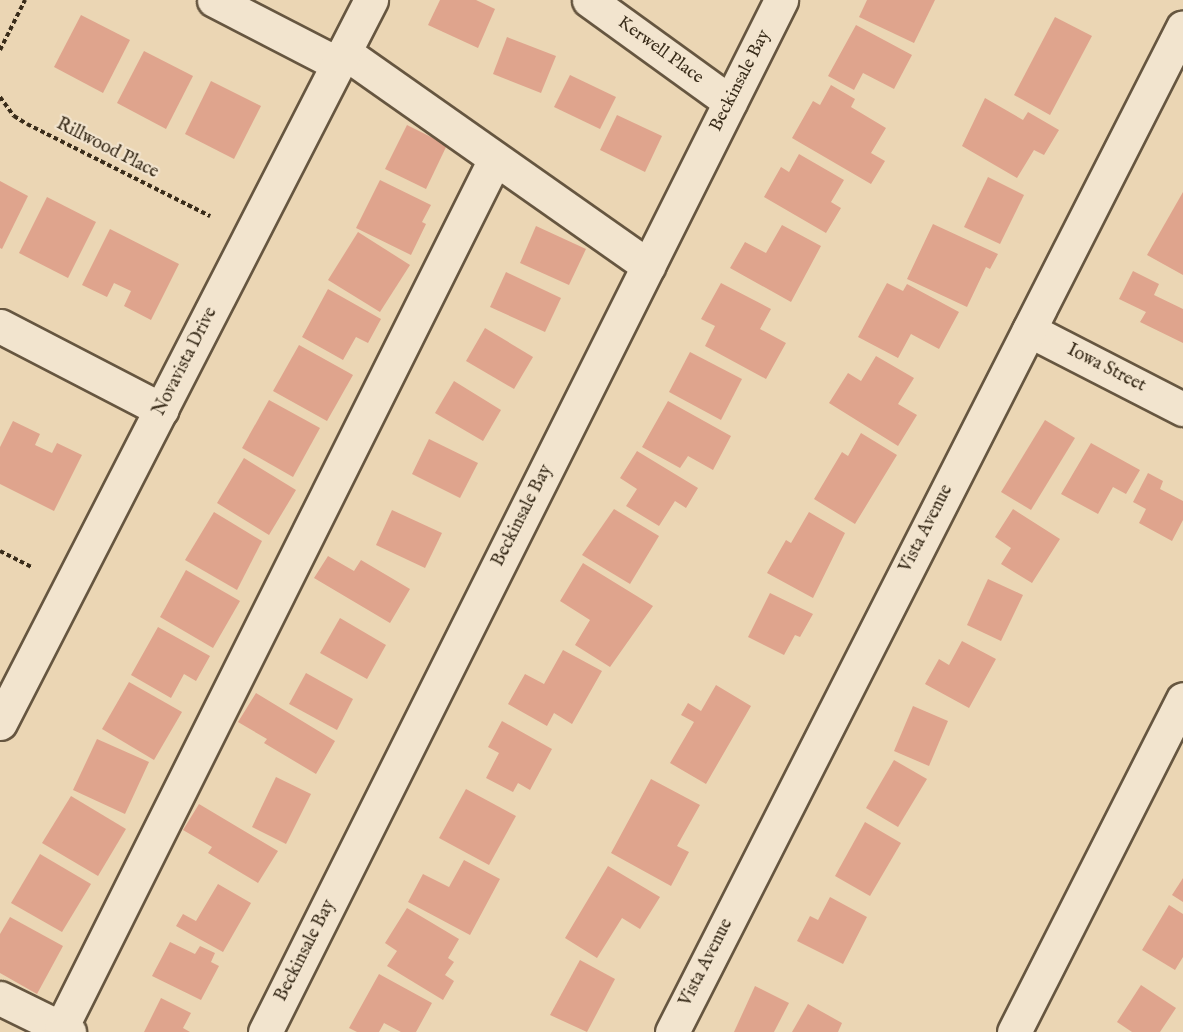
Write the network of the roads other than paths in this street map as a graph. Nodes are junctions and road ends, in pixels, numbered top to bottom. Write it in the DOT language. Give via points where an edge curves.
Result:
graph roads {
  1 [pos="214,0"];
  2 [pos="371,0"];
  3 [pos="589,0"];
  4 [pos="781,0"];
  5 [pos="1183,27"];
  6 [pos="341,58"];
  7 [pos="730,102"];
  8 [pos="495,159"];
  9 [pos="648,266"];
  10 [pos="0,326"];
  11 [pos="1029,330"];
  12 [pos="1183,409"];
  13 [pos="162,410"];
  14 [pos="1183,699"];
  15 [pos="0,723"];
  16 [pos="0,998"];
  17 [pos="65,1030"];
  18 [pos="265,1032"];
  19 [pos="672,1032"];
  20 [pos="1014,1032"];
  1 -- 6 [label="street"];
  2 -- 6 [label="street, Novavista Drive"];
  3 -- 7 [label="street, Kerwell Place"];
  4 -- 7 [label="street, Beckinsale Bay"];
  5 -- 11 [label="street, Vista Avenue"];
  6 -- 8 [label="street"];
  6 -- 13 [label="street, Novavista Drive"];
  7 -- 9 [label="street, Beckinsale Bay"];
  8 -- 9 [label="street"];
  8 -- 17 [label="street"];
  9 -- 18 [label="street, Beckinsale Bay"];
  10 -- 13 [label="street"];
  11 -- 12 [label="street, Iowa Street"];
  11 -- 19 [label="street, Vista Avenue"];
  13 -- 15 [label="street, Novavista Drive"];
  14 -- 20 [label="street"];
  16 -- 17 [label="street"];
}
